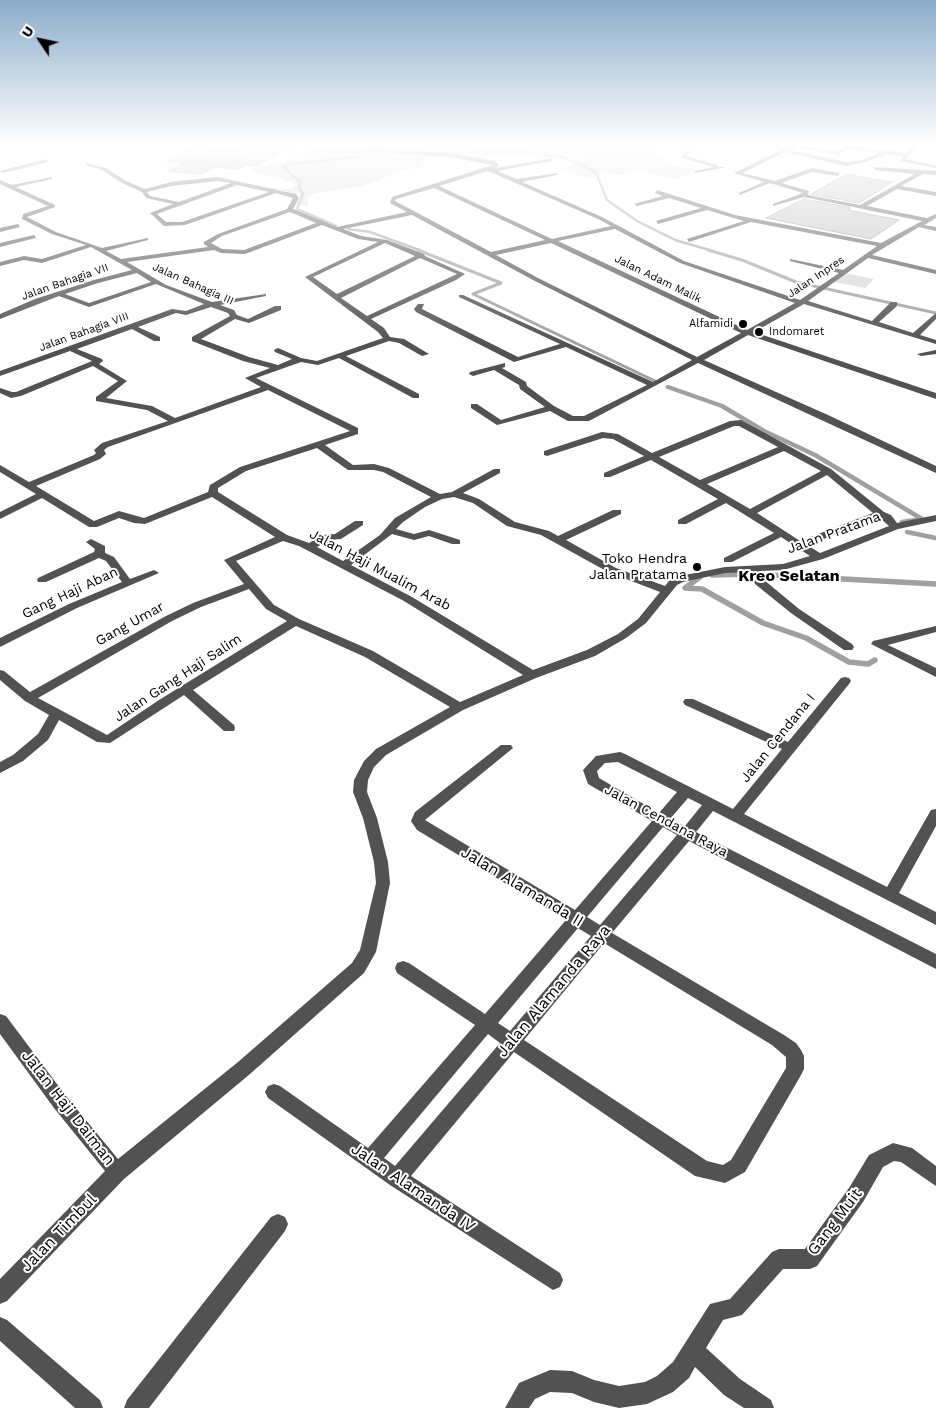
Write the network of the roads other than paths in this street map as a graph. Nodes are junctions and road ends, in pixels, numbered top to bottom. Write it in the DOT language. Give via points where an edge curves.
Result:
graph roads {
  1 [pos="37,212"];
  2 [pos="156,212"];
  3 [pos="218,212"];
  4 [pos="285,212"];
  5 [pos="294,212"];
  6 [pos="489,212"];
  7 [pos="582,212"];
  8 [pos="693,212"];
  9 [pos="719,212"];
  10 [pos="885,212"];
  11 [pos="412,213"];
  12 [pos="936,216"];
  13 [pos="751,220"];
  14 [pos="926,220"];
  15 [pos="658,222"];
  16 [pos="321,223"];
  17 [pos="916,225"];
  18 [pos="18,226"];
  19 [pos="615,227"];
  20 [pos="335,229"];
  21 [pos="936,229"];
  22 [pos="0,230"];
  23 [pos="34,237"];
  24 [pos="360,238"];
  25 [pos="146,239"];
  26 [pos="689,240"];
  27 [pos="385,241"];
  28 [pos="552,242"];
  29 [pos="0,245"];
  30 [pos="92,245"];
  31 [pos="882,245"];
  32 [pos="374,246"];
  33 [pos="214,248"];
  34 [pos="101,250"];
  35 [pos="490,254"];
  36 [pos="422,255"];
  37 [pos="868,256"];
  38 [pos="792,260"];
  39 [pos="120,261"];
  40 [pos="0,264"];
  41 [pos="138,271"];
  42 [pos="844,272"];
  43 [pos="936,272"];
  44 [pos="156,282"];
  45 [pos="59,294"];
  46 [pos="264,296"];
  47 [pos="461,296"];
  48 [pos="337,297"];
  49 [pos="802,302"];
  50 [pos="894,304"];
  51 [pos="209,305"];
  52 [pos="421,306"];
  53 [pos="278,308"];
  54 [pos="936,315"];
  55 [pos="0,317"];
  56 [pos="234,318"];
  57 [pos="366,319"];
  58 [pos="874,323"];
  59 [pos="133,327"];
  60 [pos="745,332"];
  61 [pos="915,335"];
  62 [pos="157,339"];
  63 [pos="388,339"];
  64 [pos="936,342"];
  65 [pos="567,344"];
  66 [pos="69,348"];
  67 [pos="278,350"];
  68 [pos="936,352"];
  69 [pos="425,354"];
  70 [pos="921,354"];
  71 [pos="340,356"];
  72 [pos="517,360"];
  73 [pos="697,360"];
  74 [pos="295,361"];
  75 [pos="94,364"];
  76 [pos="276,367"];
  77 [pos="495,367"];
  78 [pos="0,374"];
  79 [pos="473,374"];
  80 [pos="653,385"];
  81 [pos="266,388"];
  82 [pos="0,390"];
  83 [pos="416,396"];
  84 [pos="936,396"];
  85 [pos="474,406"];
  86 [pos="551,408"];
  87 [pos="176,421"];
  88 [pos="318,444"];
  89 [pos="785,447"];
  90 [pos="547,453"];
  91 [pos="651,457"];
  92 [pos="0,468"];
  93 [pos="936,470"];
  94 [pos="497,471"];
  95 [pos="828,471"];
  96 [pos="607,475"];
  97 [pos="699,484"];
  98 [pos="27,486"];
  99 [pos="213,493"];
  100 [pos="455,494"];
  101 [pos="41,495"];
  102 [pos="439,497"];
  103 [pos="726,499"];
  104 [pos="617,512"];
  105 [pos="750,513"];
  106 [pos="880,514"];
  107 [pos="0,516"];
  108 [pos="936,518"];
  109 [pos="682,522"];
  110 [pos="359,524"];
  111 [pos="896,527"];
  112 [pos="391,531"];
  113 [pos="782,533"];
  114 [pos="283,537"];
  115 [pos="558,540"];
  116 [pos="91,542"];
  117 [pos="456,542"];
  118 [pos="801,544"];
  119 [pos="309,548"];
  120 [pos="99,554"];
  121 [pos="819,557"];
  122 [pos="728,560"];
  123 [pos="343,566"];
  124 [pos="753,568"];
  125 [pos="154,573"];
  126 [pos="42,580"];
  127 [pos="128,583"];
  128 [pos="250,585"];
  129 [pos="666,590"];
  130 [pos="295,621"];
  131 [pos="936,629"];
  132 [pos="0,643"];
  133 [pos="848,647"];
  134 [pos="936,673"];
  135 [pos="0,674"];
  136 [pos="532,675"];
  137 [pos="845,680"];
  138 [pos="185,689"];
  139 [pos="29,698"];
  140 [pos="689,702"];
  141 [pos="459,707"];
  142 [pos="57,712"];
  143 [pos="229,728"];
  144 [pos="506,748"];
  145 [pos="791,748"];
  146 [pos="0,768"];
  147 [pos="686,791"];
  148 [pos="711,804"];
  149 [pos="936,814"];
  150 [pos="735,816"];
  151 [pos="661,820"];
  152 [pos="686,833"];
  153 [pos="890,895"];
  154 [pos="576,919"];
  155 [pos="936,919"];
  156 [pos="601,934"];
  157 [pos="936,962"];
  158 [pos="403,968"];
  159 [pos="0,1022"];
  160 [pos="486,1025"];
  161 [pos="512,1042"];
  162 [pos="274,1092"];
  163 [pos="370,1160"];
  164 [pos="117,1172"];
  165 [pos="936,1177"];
  166 [pos="397,1178"];
  167 [pos="278,1224"];
  168 [pos="553,1280"];
  169 [pos="0,1294"];
  170 [pos="0,1327"];
  171 [pos="693,1350"];
  172 [pos="92,1408"];
  173 [pos="135,1408"];
  174 [pos="516,1408"];
  175 [pos="763,1408"];
  1 -- 30 [label="street, Jalan Bahagia III" via="23,217 54,233"];
  2 -- 3 [label="street" via="153,213 164,224 183,224"];
  4 -- 33 [label="street" via="208,241 206,244"];
  5 -- 16 [label="street"];
  6 -- 28 [label="street, Jalan Adam Malik"];
  7 -- 19 [label="street"];
  8 -- 15 [label="street"];
  9 -- 13 [label="street"];
  10 -- 14 [label="street"];
  11 -- 20 [label="street"];
  11 -- 35 [label="street"];
  12 -- 14 [label="street, Jalan Inpres"];
  13 -- 26 [label="street"];
  13 -- 31 [label="street"];
  14 -- 17 [label="street, Jalan Inpres"];
  16 -- 20 [label="street"];
  16 -- 33 [label="street" via="245,252 229,253"];
  17 -- 21 [label="street"];
  17 -- 31 [label="street, Jalan Inpres"];
  18 -- 22 [label="street"];
  19 -- 28 [label="street"];
  19 -- 49 [label="street" via="682,262"];
  20 -- 24 [label="street"];
  23 -- 29 [label="street"];
  24 -- 27 [label="street"];
  24 -- 32 [label="street"];
  25 -- 34 [label="street"];
  27 -- 32 [label="street"];
  27 -- 36 [label="street"];
  28 -- 35 [label="street"];
  28 -- 60 [label="street, Jalan Adam Malik"];
  30 -- 34 [label="street, Jalan Bahagia III"];
  30 -- 40 [label="street" via="42,261 24,258"];
  31 -- 37 [label="street, Jalan Inpres"];
  32 -- 48 [label="street" via="308,277"];
  33 -- 39 [label="street"];
  34 -- 39 [label="street, Jalan Bahagia III"];
  35 -- 73 [label="street"];
  36 -- 48 [label="street"];
  36 -- 57 [label="street" via="462,274"];
  37 -- 42 [label="street, Jalan Inpres"];
  37 -- 43 [label="street"];
  38 -- 42 [label="street"];
  39 -- 41 [label="street, Jalan Bahagia III"];
  41 -- 44 [label="street, Jalan Bahagia III"];
  41 -- 45 [label="street, Jalan Bahagia VII"];
  42 -- 49 [label="street, Jalan Inpres"];
  44 -- 45 [label="street" via="89,305"];
  44 -- 51 [label="street, Jalan Bahagia III"];
  45 -- 55 [label="street, Jalan Bahagia VII"];
  46 -- 51 [label="street, Jalan Bahagia VIII"];
  47 -- 65 [label="street"];
  48 -- 57 [label="street"];
  49 -- 58 [label="street"];
  49 -- 60 [label="street, Jalan Inpres"];
  50 -- 58 [label="street"];
  51 -- 56 [label="street, Jalan Bahagia III" via="231,312"];
  51 -- 59 [label="street, Jalan Bahagia VIII" via="186,313 175,311"];
  52 -- 72 [label="street" via="419,310"];
  53 -- 56 [label="street" via="249,321"];
  54 -- 61 [label="street"];
  56 -- 76 [label="street" via="195,339"];
  57 -- 63 [label="street" via="382,330"];
  58 -- 61 [label="street"];
  59 -- 62 [label="street"];
  59 -- 66 [label="street, Jalan Bahagia VIII"];
  60 -- 73 [label="street, Jalan Inpres"];
  60 -- 84 [label="street, Jalan Adam Malik"];
  61 -- 64 [label="street"];
  63 -- 69 [label="street" via="401,341"];
  63 -- 71 [label="street"];
  65 -- 72 [label="street"];
  65 -- 80 [label="street"];
  66 -- 75 [label="street" via="98,360"];
  66 -- 78 [label="street, Jalan Bahagia VIII"];
  67 -- 74 [label="street" via="297,358"];
  68 -- 70 [label="street"];
  71 -- 74 [label="street" via="314,364"];
  71 -- 83 [label="street"];
  72 -- 77 [label="street"];
  73 -- 80 [label="street, Jalan Inpres"];
  73 -- 93 [label="street"];
  74 -- 76 [label="street"];
  75 -- 82 [label="street" via="14,395"];
  75 -- 87 [label="street" via="123,381 99,399 149,408"];
  76 -- 81 [label="street" via="249,378"];
  77 -- 79 [label="street"];
  77 -- 86 [label="street, Jalan Inpres" via="524,384 523,387"];
  80 -- 86 [label="street, Jalan Inpres" via="586,419 571,419"];
  81 -- 87 [label="street"];
  81 -- 88 [label="street" via="356,431"];
  85 -- 86 [label="street" via="500,423"];
  87 -- 98 [label="street" via="105,445 97,457"];
  88 -- 99 [label="street" via="243,469 213,487"];
  88 -- 102 [label="street" via="351,468 386,470"];
  89 -- 91 [label="street" via="751,428 733,423"];
  89 -- 95 [label="street"];
  89 -- 97 [label="street"];
  90 -- 91 [label="street" via="608,434"];
  91 -- 96 [label="street"];
  91 -- 97 [label="street"];
  92 -- 98 [label="street"];
  94 -- 100 [label="street"];
  95 -- 105 [label="street"];
  95 -- 106 [label="street"];
  97 -- 103 [label="street"];
  98 -- 101 [label="street"];
  99 -- 101 [label="street" via="146,521 119,514 93,525"];
  99 -- 114 [label="street, Jalan Haji Mualim Arab"];
  100 -- 102 [label="street"];
  100 -- 115 [label="street" via="476,501 511,524"];
  101 -- 107 [label="street"];
  102 -- 112 [label="street" via="399,520"];
  103 -- 105 [label="street"];
  103 -- 109 [label="street"];
  104 -- 115 [label="street"];
  105 -- 113 [label="street"];
  106 -- 111 [label="street"];
  106 -- 118 [label="street"];
  108 -- 111 [label="street, Jalan Pratama"];
  110 -- 119 [label="street"];
  111 -- 121 [label="street, Jalan Pratama"];
  112 -- 117 [label="street" via="414,537 429,533"];
  112 -- 123 [label="street"];
  113 -- 118 [label="street"];
  113 -- 122 [label="street"];
  114 -- 119 [label="street, Jalan Haji Mualim Arab"];
  114 -- 128 [label="street" via="230,558"];
  115 -- 129 [label="street" via="620,574"];
  116 -- 120 [label="street" via="101,548"];
  118 -- 121 [label="street"];
  119 -- 123 [label="street, Jalan Haji Mualim Arab"];
  120 -- 126 [label="street"];
  120 -- 127 [label="street" via="110,559"];
  121 -- 124 [label="street, Jalan Pratama" via="783,567"];
  123 -- 136 [label="street, Jalan Haji Mualim Arab" via="408,599"];
  124 -- 129 [label="street, Jalan Pratama" via="695,575 673,582"];
  124 -- 133 [label="street" via="759,582"];
  125 -- 127 [label="street, Gang Haji Aban"];
  127 -- 132 [label="street, Gang Haji Aban" via="73,606"];
  128 -- 130 [label="street" via="270,607"];
  128 -- 139 [label="street, Gang Umar" via="168,619"];
  129 -- 136 [label="street, Jalan Pratama" via="642,621 622,636 591,653"];
  130 -- 138 [label="street, Jalan Gang Haji Salim"];
  130 -- 141 [label="street" via="369,654"];
  131 -- 134 [label="street" via="877,644"];
  135 -- 139 [label="street, Jalan Gang Haji Salim"];
  136 -- 141 [label="street, Jalan Pratama"];
  137 -- 145 [label="street, Jalan Cendana I"];
  138 -- 142 [label="street, Jalan Gang Haji Salim" via="110,739 102,738"];
  138 -- 143 [label="street"];
  139 -- 142 [label="street, Jalan Gang Haji Salim"];
  140 -- 145 [label="street"];
  141 -- 164 [label="street, Jalan Timbul" via="381,752 369,764 361,780 360,792 370,818 383,883 368,952 358,968 244,1068"];
  142 -- 146 [label="street" via="43,737"];
  144 -- 154 [label="street, Jalan Alamanda II" via="420,816 418,821"];
  145 -- 150 [label="street, Jalan Cendana I"];
  147 -- 148 [label="street, Jalan Cendana Raya"];
  147 -- 151 [label="street, Jalan Alamanda Raya"];
  147 -- 151 [label="street, Jalan Cendana Raya" via="620,757 601,759 590,770 593,782"];
  148 -- 150 [label="street, Jalan Cendana Raya"];
  148 -- 152 [label="street, Jalan Alamanda Raya"];
  149 -- 153 [label="street"];
  150 -- 153 [label="street, Jalan Cendana Raya"];
  151 -- 152 [label="street, Jalan Cendana Raya"];
  151 -- 154 [label="street, Jalan Alamanda Raya"];
  152 -- 156 [label="street, Jalan Alamanda Raya"];
  152 -- 157 [label="street, Jalan Cendana Raya"];
  153 -- 155 [label="street, Jalan Cendana Raya"];
  154 -- 156 [label="street, Jalan Alamanda II"];
  154 -- 160 [label="street, Jalan Alamanda Raya"];
  156 -- 161 [label="street, Jalan Alamanda Raya"];
  156 -- 161 [label="street, Jalan Alamanda II" via="778,1040 795,1056 795,1069 738,1166 725,1174 702,1169"];
  158 -- 160 [label="street, Jalan Alamanda II"];
  159 -- 164 [label="street, Jalan Haji Daiman"];
  160 -- 161 [label="street, Jalan Alamanda II"];
  160 -- 163 [label="street, Jalan Alamanda Raya"];
  161 -- 166 [label="street, Jalan Alamanda Raya"];
  162 -- 163 [label="street, Jalan Alamanda IV"];
  163 -- 166 [label="street, Jalan Alamanda IV"];
  164 -- 169 [label="street, Jalan Timbul"];
  165 -- 171 [label="street, Gang Muit" via="905,1154 893,1152 876,1161 810,1259 779,1259 735,1308 717,1311"];
  166 -- 168 [label="street, Jalan Alamanda IV"];
  167 -- 173 [label="street"];
  170 -- 172 [label="street"];
  171 -- 174 [label="street" via="680,1370 665,1384 647,1393 619,1397 572,1382 550,1381 527,1391"];
  171 -- 175 [label="street" via="732,1388"];
}
